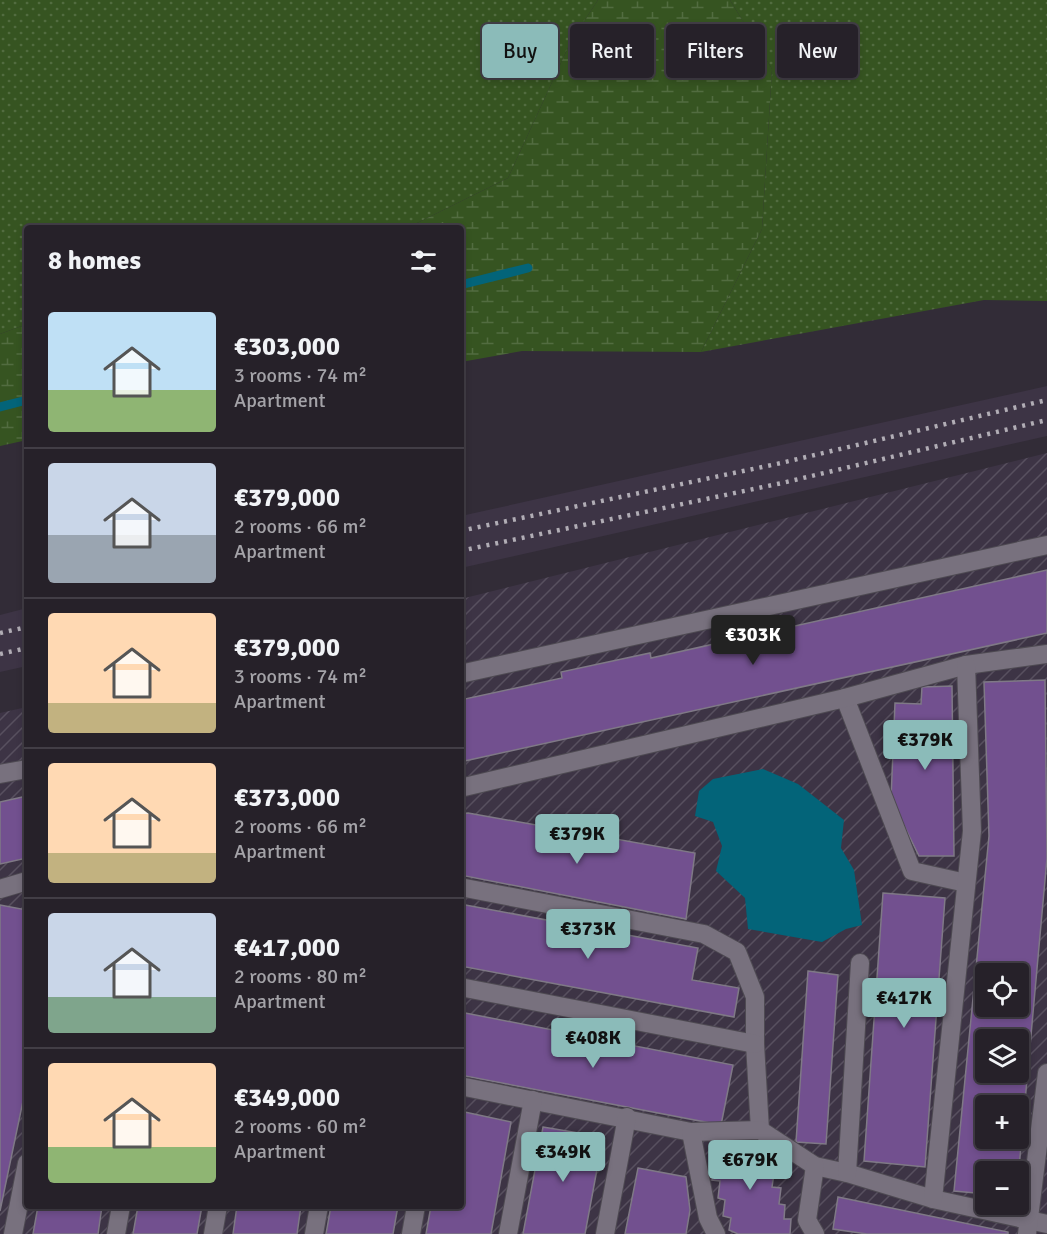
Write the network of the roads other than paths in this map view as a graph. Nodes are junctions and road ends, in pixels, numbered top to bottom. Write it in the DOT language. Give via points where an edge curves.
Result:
graph roads {
  1 [pos="1047,545"];
  2 [pos="1047,654"];
  3 [pos="966,665"];
  4 [pos="464,673"];
  5 [pos="844,698"];
  6 [pos="24,770"];
  7 [pos="0,774"];
  8 [pos="464,787"];
  9 [pos="24,882"];
  10 [pos="966,883"];
  11 [pos="464,888"];
  12 [pos="0,889"];
  13 [pos="860,963"];
  14 [pos="464,988"];
  15 [pos="754,1044"];
  16 [pos="1047,1074"];
  17 [pos="464,1087"];
  18 [pos="533,1100"];
  19 [pos="627,1117"];
  20 [pos="760,1130"];
  21 [pos="691,1132"];
  22 [pos="815,1166"];
  23 [pos="847,1173"];
  24 [pos="24,1178"];
  25 [pos="933,1199"];
  26 [pos="120,1209"];
  27 [pos="217,1209"];
  28 [pos="318,1209"];
  29 [pos="415,1209"];
  30 [pos="1035,1226"];
  31 [pos="710,1229"];
  32 [pos="13,1234"];
  33 [pos="116,1234"];
  34 [pos="213,1234"];
  35 [pos="314,1234"];
  36 [pos="411,1234"];
  37 [pos="508,1234"];
  38 [pos="605,1234"];
  39 [pos="815,1234"];
  1 -- 4 [label="lane"];
  2 -- 3 [label="lane"];
  3 -- 5 [label="lane"];
  3 -- 10 [label="lane" via="972,831"];
  5 -- 8 [label="lane"];
  5 -- 10 [label="lane" via="912,871"];
  6 -- 7 [label="lane"];
  9 -- 12 [label="lane"];
  10 -- 25 [label="lane"];
  11 -- 15 [label="lane" via="693,932 737,952 755,997"];
  13 -- 23 [label="lane"];
  14 -- 15 [label="lane"];
  15 -- 20 [label="lane"];
  16 -- 30 [label="lane"];
  17 -- 18 [label="lane"];
  18 -- 19 [label="lane"];
  18 -- 37 [label="lane"];
  19 -- 21 [label="lane"];
  19 -- 38 [label="lane"];
  20 -- 21 [label="lane"];
  20 -- 22 [label="lane"];
  21 -- 31 [label="lane"];
  22 -- 23 [label="lane"];
  22 -- 39 [label="lane" via="807,1220"];
  23 -- 25 [label="lane"];
  24 -- 32 [label="lane"];
  25 -- 30 [label="lane"];
  26 -- 33 [label="lane"];
  27 -- 34 [label="lane"];
  28 -- 35 [label="lane"];
  29 -- 36 [label="lane"];
}
